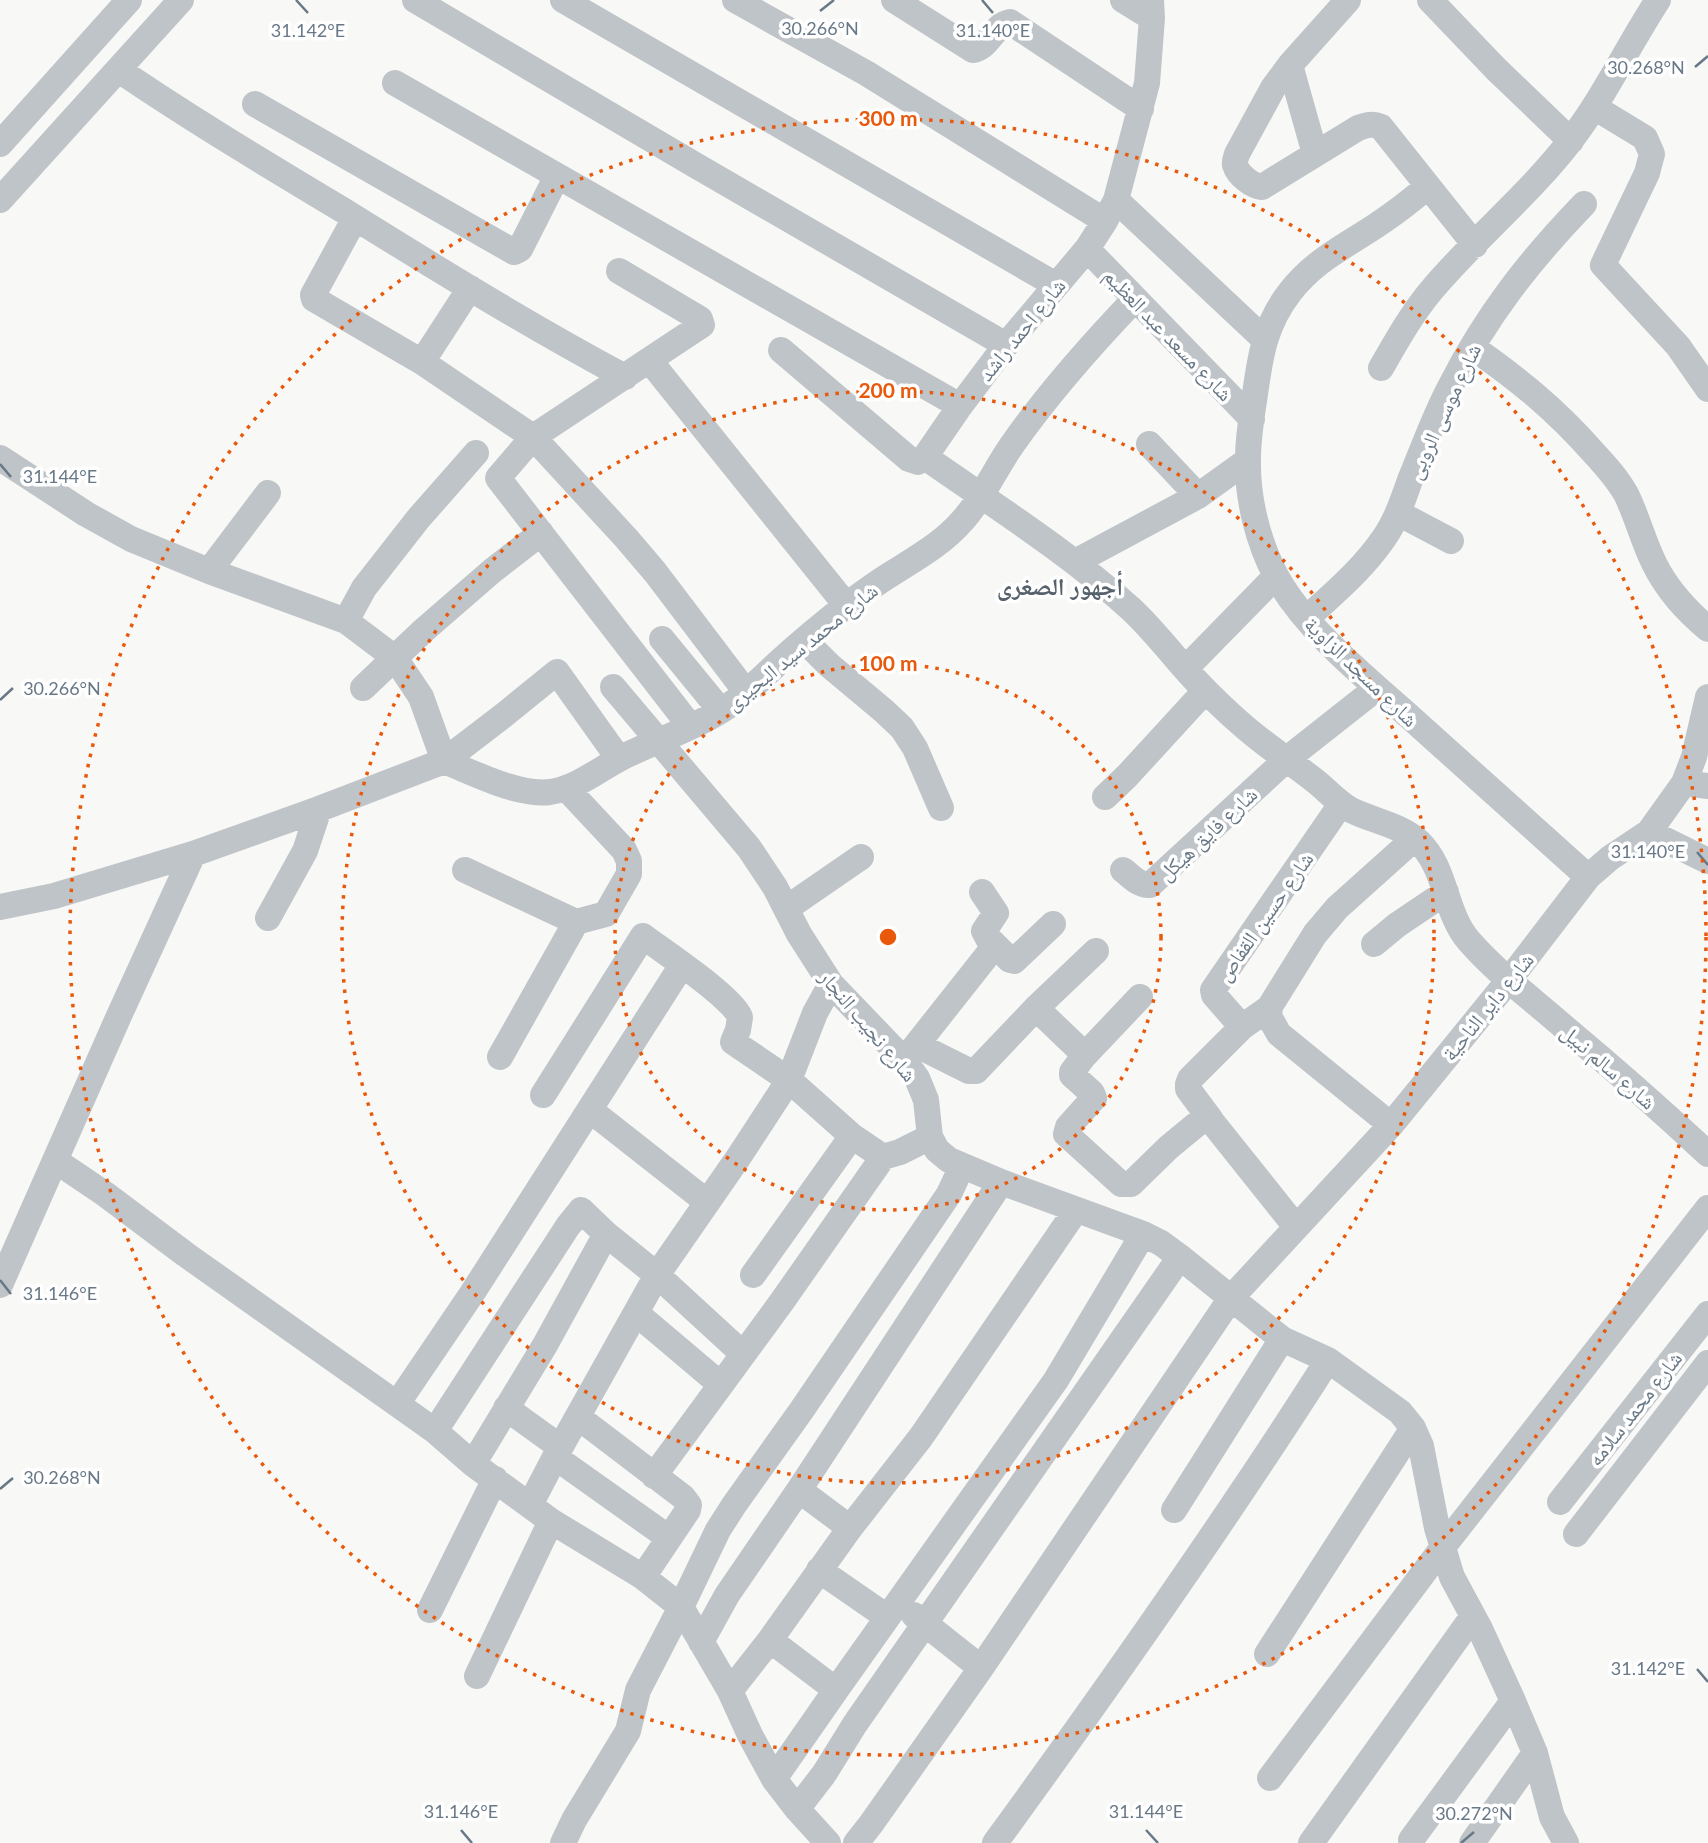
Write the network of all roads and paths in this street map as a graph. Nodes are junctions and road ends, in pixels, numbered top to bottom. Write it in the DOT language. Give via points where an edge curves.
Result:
graph roads {
  1 [pos="129,0"];
  2 [pos="181,0"];
  3 [pos="415,0"];
  4 [pos="563,0"];
  5 [pos="735,0"];
  6 [pos="894,0"];
  7 [pos="1123,0"];
  8 [pos="1348,0"];
  9 [pos="1430,0"];
  10 [pos="1657,0"];
  11 [pos="1152,9"];
  12 [pos="1290,65"];
  13 [pos="119,70"];
  14 [pos="396,83"];
  15 [pos="255,104"];
  16 [pos="1594,107"];
  17 [pos="1141,109"];
  18 [pos="1571,141"];
  19 [pos="0,144"];
  20 [pos="1315,153"];
  21 [pos="557,176"];
  22 [pos="1428,187"];
  23 [pos="0,200"];
  24 [pos="1584,204"];
  25 [pos="1111,211"];
  26 [pos="355,218"];
  27 [pos="1475,245"];
  28 [pos="1087,249"];
  29 [pos="619,271"];
  30 [pos="1056,285"];
  31 [pos="470,288"];
  32 [pos="1135,299"];
  33 [pos="1264,338"];
  34 [pos="1006,345"];
  35 [pos="1472,347"];
  36 [pos="781,350"];
  37 [pos="650,361"];
  38 [pos="422,362"];
  39 [pos="1381,368"];
  40 [pos="625,377"];
  41 [pos="1708,389"];
  42 [pos="960,406"];
  43 [pos="1252,419"];
  44 [pos="533,437"];
  45 [pos="1149,444"];
  46 [pos="476,453"];
  47 [pos="925,457"];
  48 [pos="0,458"];
  49 [pos="1248,460"];
  50 [pos="268,493"];
  51 [pos="980,495"];
  52 [pos="1198,496"];
  53 [pos="1398,513"];
  54 [pos="541,533"];
  55 [pos="1451,541"];
  56 [pos="1075,562"];
  57 [pos="209,571"];
  58 [pos="1276,576"];
  59 [pos="846,606"];
  60 [pos="1307,618"];
  61 [pos="346,621"];
  62 [pos="1708,629"];
  63 [pos="662,639"];
  64 [pos="804,640"];
  65 [pos="395,658"];
  66 [pos="1186,668"];
  67 [pos="613,687"];
  68 [pos="363,688"];
  69 [pos="1377,688"];
  70 [pos="1205,691"];
  71 [pos="746,692"];
  72 [pos="1708,697"];
  73 [pos="722,711"];
  74 [pos="690,726"];
  75 [pos="660,741"];
  76 [pos="619,759"];
  77 [pos="1287,759"];
  78 [pos="444,761"];
  79 [pos="1696,784"];
  80 [pos="568,789"];
  81 [pos="1105,797"];
  82 [pos="1341,804"];
  83 [pos="941,808"];
  84 [pos="319,809"];
  85 [pos="1649,832"];
  86 [pos="1415,838"];
  87 [pos="193,854"];
  88 [pos="861,857"];
  89 [pos="1708,860"];
  90 [pos="465,870"];
  91 [pos="1122,870"];
  92 [pos="1588,877"];
  93 [pos="982,892"];
  94 [pos="1446,892"];
  95 [pos="0,907"];
  96 [pos="787,908"];
  97 [pos="606,914"];
  98 [pos="268,919"];
  99 [pos="576,922"];
  100 [pos="1053,924"];
  101 [pos="643,936"];
  102 [pos="992,942"];
  103 [pos="1374,944"];
  104 [pos="1096,951"];
  105 [pos="682,965"];
  106 [pos="1509,980"];
  107 [pos="831,984"];
  108 [pos="1140,997"];
  109 [pos="1036,1008"];
  110 [pos="1269,1009"];
  111 [pos="1242,1027"];
  112 [pos="911,1052"];
  113 [pos="1084,1056"];
  114 [pos="499,1057"];
  115 [pos="789,1080"];
  116 [pos="543,1095"];
  117 [pos="590,1110"];
  118 [pos="1211,1120"];
  119 [pos="1391,1125"];
  120 [pos="852,1136"];
  121 [pos="930,1137"];
  122 [pos="1708,1154"];
  123 [pos="883,1157"];
  124 [pos="56,1161"];
  125 [pos="962,1166"];
  126 [pos="1001,1182"];
  127 [pos="707,1202"];
  128 [pos="1708,1208"];
  129 [pos="1076,1210"];
  130 [pos="1296,1227"];
  131 [pos="606,1234"];
  132 [pos="1143,1234"];
  133 [pos="1180,1257"];
  134 [pos="657,1275"];
  135 [pos="753,1275"];
  136 [pos="0,1285"];
  137 [pos="1231,1298"];
  138 [pos="636,1313"];
  139 [pos="1708,1314"];
  140 [pos="1282,1339"];
  141 [pos="743,1354"];
  142 [pos="1328,1360"];
  143 [pos="1708,1363"];
  144 [pos="1056,1380"];
  145 [pos="720,1384"];
  146 [pos="1079,1402"];
  147 [pos="397,1404"];
  148 [pos="506,1408"];
  149 [pos="578,1417"];
  150 [pos="1413,1428"];
  151 [pos="435,1431"];
  152 [pos="557,1452"];
  153 [pos="473,1464"];
  154 [pos="653,1476"];
  155 [pos="495,1479"];
  156 [pos="799,1489"];
  157 [pos="1560,1502"];
  158 [pos="530,1505"];
  159 [pos="1174,1510"];
  160 [pos="551,1521"];
  161 [pos="850,1528"];
  162 [pos="1576,1534"];
  163 [pos="669,1538"];
  164 [pos="1443,1547"];
  165 [pos="820,1570"];
  166 [pos="643,1577"];
  167 [pos="681,1607"];
  168 [pos="430,1610"];
  169 [pos="892,1610"];
  170 [pos="1473,1616"];
  171 [pos="926,1624"];
  172 [pos="770,1640"];
  173 [pos="701,1642"];
  174 [pos="1267,1654"];
  175 [pos="981,1668"];
  176 [pos="477,1676"];
  177 [pos="836,1690"];
  178 [pos="730,1691"];
  179 [pos="1513,1701"];
  180 [pos="1535,1753"];
  181 [pos="1270,1778"];
  182 [pos="774,1779"];
  183 [pos="797,1809"];
  184 [pos="1411,1840"];
  185 [pos="563,1843"];
  186 [pos="828,1843"];
  187 [pos="856,1843"];
  188 [pos="995,1843"];
  189 [pos="1311,1843"];
  190 [pos="1472,1843"];
  191 [pos="1566,1843"];
  1 -- 19 [label="street"];
  2 -- 13 [label="street"];
  3 -- 34 [label="street"];
  4 -- 30 [label="street"];
  5 -- 25 [label="street"];
  6 -- 17 [label="street" via="973,50 1010,22"];
  7 -- 11 [label="street"];
  8 -- 12 [label="street"];
  9 -- 18 [label="street"];
  10 -- 16 [label="street"];
  11 -- 17 [label="street, شارع احمد راشد"];
  12 -- 20 [label="street"];
  12 -- 20 [label="street" via="1267,99 1235,165 1252,184 1262,187"];
  13 -- 23 [label="street"];
  13 -- 26 [label="street"];
  14 -- 21 [label="street"];
  15 -- 21 [label="street" via="514,252 520,249"];
  16 -- 18 [label="street"];
  16 -- 41 [label="street" via="1645,138 1652,154 1603,265 1678,346"];
  17 -- 25 [label="street, شارع احمد راشد"];
  18 -- 27 [label="street"];
  20 -- 22 [label="street" via="1358,128 1377,125"];
  21 -- 42 [label="street"];
  22 -- 27 [label="street"];
  22 -- 33 [label="street, شارع مسجد الزاوية" via="1307,273 1289,293"];
  24 -- 35 [label="street, شارع موسى الروبى" via="1511,287"];
  25 -- 28 [label="street, شارع احمد راشد"];
  25 -- 33 [label="street"];
  26 -- 31 [label="street"];
  26 -- 38 [label="street" via="313,297"];
  27 -- 39 [label="street" via="1429,293"];
  28 -- 30 [label="street, شارع احمد راشد"];
  28 -- 32 [label="street, شارع مسعد عبد العظيم"];
  29 -- 37 [label="street" via="702,322"];
  30 -- 34 [label="street, شارع احمد راشد"];
  31 -- 38 [label="street"];
  31 -- 40 [label="street"];
  32 -- 43 [label="street, شارع مسعد عبد العظيم"];
  32 -- 51 [label="street, شارع محمد سيد البحيرى" via="1049,395"];
  33 -- 43 [label="street, شارع مسجد الزاوية"];
  34 -- 42 [label="street, شارع احمد راشد"];
  35 -- 53 [label="street, شارع موسى الروبى" via="1432,426"];
  35 -- 62 [label="street" via="1544,401 1614,476 1653,563 1669,589"];
  36 -- 47 [label="street" via="909,459 918,462"];
  37 -- 40 [label="street"];
  37 -- 59 [label="street"];
  38 -- 44 [label="street"];
  40 -- 44 [label="street"];
  42 -- 47 [label="street, شارع احمد راشد"];
  43 -- 49 [label="street, شارع مسجد الزاوية"];
  44 -- 54 [label="street" via="498,478"];
  44 -- 71 [label="street" via="655,572"];
  45 -- 52 [label="street"];
  46 -- 61 [label="street" via="364,588"];
  47 -- 51 [label="street"];
  48 -- 57 [label="street" via="131,539"];
  49 -- 52 [label="street"];
  49 -- 58 [label="street, شارع مسجد الزاوية" via="1257,526"];
  50 -- 57 [label="street"];
  51 -- 56 [label="street"];
  51 -- 59 [label="street, شارع محمد سيد البحيرى" via="943,539"];
  52 -- 56 [label="street"];
  53 -- 55 [label="street"];
  53 -- 60 [label="street, شارع موسى الروبى" via="1370,557"];
  54 -- 65 [label="street"];
  54 -- 74 [label="street"];
  56 -- 66 [label="street" via="1134,612"];
  57 -- 61 [label="street"];
  58 -- 60 [label="street, شارع مسجد الزاوية"];
  58 -- 66 [label="street"];
  59 -- 64 [label="street, شارع محمد سيد البحيرى"];
  60 -- 69 [label="street, شارع مسجد الزاوية"];
  61 -- 65 [label="street"];
  63 -- 73 [label="street"];
  64 -- 71 [label="street, شارع محمد سيد البحيرى"];
  64 -- 83 [label="street" via="902,728"];
  65 -- 68 [label="street"];
  65 -- 78 [label="street" via="421,697"];
  66 -- 70 [label="street"];
  67 -- 75 [label="street, شارع نجيب النجار"];
  69 -- 77 [label="street"];
  69 -- 92 [label="street, شارع مسجد الزاوية"];
  70 -- 77 [label="street"];
  70 -- 81 [label="street"];
  71 -- 73 [label="street, شارع محمد سيد البحيرى"];
  72 -- 79 [label="street, شارع داير الناحية" via="1694,757"];
  73 -- 74 [label="street, شارع محمد سيد البحيرى"];
  74 -- 75 [label="street, شارع محمد سيد البحيرى"];
  75 -- 76 [label="street, شارع محمد سيد البحيرى"];
  75 -- 96 [label="street, شارع نجيب النجار" via="749,848"];
  76 -- 78 [label="street" via="557,672"];
  76 -- 80 [label="street, شارع محمد سيد البحيرى"];
  77 -- 82 [label="street"];
  77 -- 91 [label="street, شارع فايق هيكل" via="1150,885"];
  78 -- 80 [label="street, شارع محمد سيد البحيرى" via="527,791"];
  78 -- 84 [label="street"];
  79 -- 85 [label="street, شارع داير الناحية"];
  80 -- 97 [label="street" via="629,861 629,874"];
  82 -- 86 [label="street"];
  82 -- 111 [label="street, شارع حسين القفاص" via="1213,990"];
  84 -- 87 [label="street"];
  84 -- 98 [label="street" via="305,851"];
  85 -- 89 [label="street"];
  85 -- 92 [label="street, شارع داير الناحية"];
  86 -- 94 [label="street, شارع سالم نبيل" via="1435,863"];
  86 -- 110 [label="street" via="1325,920"];
  87 -- 95 [label="street" via="54,896"];
  87 -- 124 [label="street"];
  88 -- 96 [label="street"];
  90 -- 99 [label="street"];
  92 -- 106 [label="street, شارع داير الناحية"];
  93 -- 102 [label="street" via="996,913 984,931"];
  94 -- 103 [label="street"];
  94 -- 106 [label="street, شارع سالم نبيل" via="1469,940"];
  96 -- 107 [label="street, شارع نجيب النجار"];
  97 -- 99 [label="street"];
  97 -- 101 [label="street"];
  99 -- 114 [label="street"];
  100 -- 102 [label="street" via="1014,961"];
  101 -- 105 [label="street"];
  101 -- 116 [label="street"];
  102 -- 112 [label="street" via="992,951"];
  104 -- 109 [label="street"];
  105 -- 115 [label="street" via="738,1012 733,1042"];
  105 -- 117 [label="street"];
  106 -- 119 [label="street, شارع داير الناحية"];
  106 -- 122 [label="street, شارع سالم نبيل"];
  107 -- 112 [label="street, شارع نجيب النجار"];
  107 -- 115 [label="street"];
  108 -- 113 [label="street"];
  109 -- 112 [label="street" via="976,1070"];
  109 -- 113 [label="street"];
  110 -- 111 [label="street"];
  110 -- 119 [label="street" via="1279,1034"];
  111 -- 118 [label="street" via="1188,1084"];
  112 -- 121 [label="street, شارع نجيب النجار" via="926,1100"];
  113 -- 118 [label="street" via="1072,1075 1094,1098 1066,1130 1121,1184 1135,1181 1203,1119"];
  115 -- 120 [label="street"];
  115 -- 127 [label="street"];
  117 -- 127 [label="street"];
  117 -- 147 [label="street"];
  118 -- 130 [label="street"];
  119 -- 130 [label="street, شارع داير الناحية"];
  120 -- 123 [label="street"];
  120 -- 135 [label="street"];
  121 -- 123 [label="street"];
  121 -- 125 [label="street" via="937,1150"];
  123 -- 141 [label="street"];
  124 -- 136 [label="street"];
  124 -- 147 [label="street"];
  125 -- 126 [label="street"];
  125 -- 167 [label="street" via="949,1194 718,1530"];
  126 -- 129 [label="street"];
  126 -- 156 [label="street"];
  127 -- 134 [label="street"];
  128 -- 164 [label="street"];
  129 -- 132 [label="street"];
  129 -- 161 [label="street" via="921,1437"];
  130 -- 137 [label="street, شارع داير الناحية"];
  131 -- 134 [label="street"];
  131 -- 148 [label="street"];
  131 -- 151 [label="street" via="579,1211"];
  132 -- 133 [label="street"];
  132 -- 144 [label="street"];
  133 -- 137 [label="street"];
  133 -- 146 [label="street"];
  134 -- 138 [label="street"];
  134 -- 141 [label="street"];
  137 -- 140 [label="street"];
  137 -- 175 [label="street, شارع داير الناحية"];
  138 -- 145 [label="street"];
  138 -- 149 [label="street"];
  139 -- 157 [label="street, شارع محمد سلامه"];
  140 -- 142 [label="street"];
  140 -- 159 [label="street"];
  141 -- 145 [label="street"];
  142 -- 150 [label="street" via="1400,1412"];
  142 -- 188 [label="street" via="1140,1641"];
  143 -- 162 [label="street"];
  144 -- 146 [label="street"];
  144 -- 169 [label="street"];
  145 -- 154 [label="street"];
  146 -- 171 [label="street"];
  147 -- 151 [label="street"];
  148 -- 152 [label="street"];
  148 -- 153 [label="street"];
  149 -- 152 [label="street"];
  149 -- 154 [label="street"];
  150 -- 164 [label="street"];
  150 -- 174 [label="street"];
  151 -- 153 [label="street"];
  152 -- 158 [label="street"];
  152 -- 163 [label="street"];
  153 -- 155 [label="street"];
  154 -- 163 [label="street" via="688,1505"];
  155 -- 158 [label="street"];
  155 -- 168 [label="street"];
  156 -- 161 [label="street"];
  156 -- 173 [label="street"];
  158 -- 160 [label="street"];
  160 -- 166 [label="street"];
  160 -- 176 [label="street"];
  161 -- 165 [label="street"];
  163 -- 166 [label="street"];
  164 -- 170 [label="street" via="1451,1577"];
  164 -- 181 [label="street"];
  165 -- 169 [label="street"];
  165 -- 172 [label="street"];
  166 -- 167 [label="street"];
  167 -- 173 [label="street"];
  167 -- 185 [label="street" via="638,1690 628,1731"];
  169 -- 171 [label="street"];
  169 -- 177 [label="street"];
  170 -- 179 [label="street"];
  170 -- 189 [label="street"];
  171 -- 175 [label="street"];
  171 -- 183 [label="street"];
  172 -- 177 [label="street"];
  172 -- 178 [label="street"];
  173 -- 178 [label="street"];
  175 -- 187 [label="street, شارع داير الناحية"];
  177 -- 182 [label="street"];
  178 -- 182 [label="street"];
  179 -- 180 [label="street"];
  179 -- 184 [label="street"];
  180 -- 190 [label="street"];
  180 -- 191 [label="street" via="1552,1816"];
  182 -- 183 [label="street"];
  183 -- 186 [label="street"];
}
